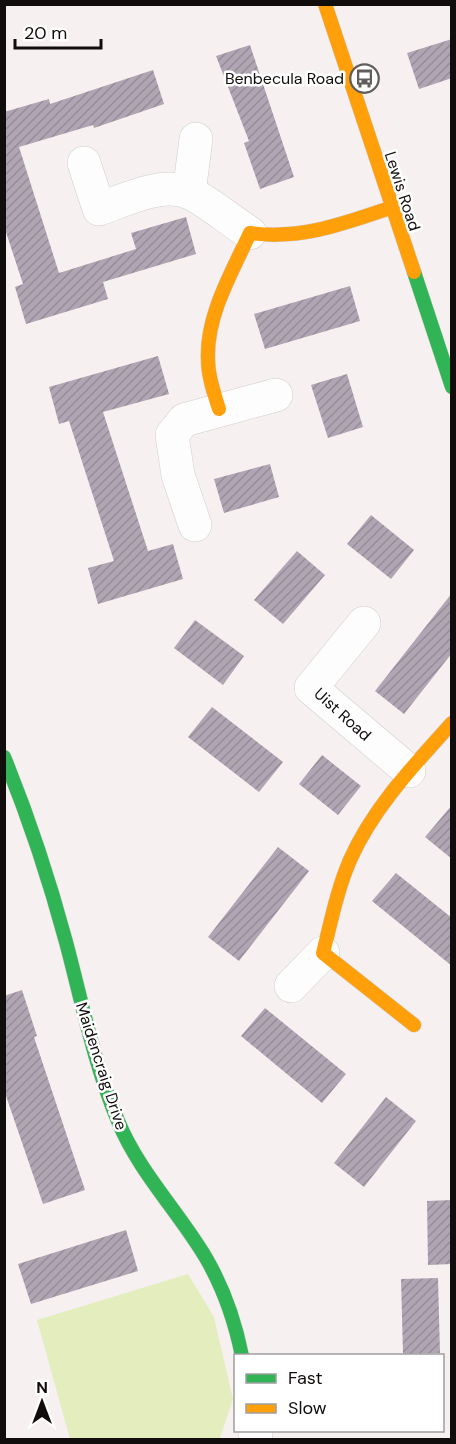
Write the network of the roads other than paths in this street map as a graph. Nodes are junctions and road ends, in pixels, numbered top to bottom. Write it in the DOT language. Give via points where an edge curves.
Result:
graph roads {
  1 [pos="325,4"];
  2 [pos="196,139"];
  3 [pos="84,163"];
  4 [pos="189,192"];
  5 [pos="390,208"];
  6 [pos="250,232"];
  7 [pos="448,366"];
  8 [pos="276,395"];
  9 [pos="219,409"];
  10 [pos="195,525"];
  11 [pos="364,623"];
  12 [pos="452,723"];
  13 [pos="4,757"];
  14 [pos="409,771"];
  15 [pos="323,953"];
  16 [pos="291,986"];
  17 [pos="414,1025"];
  18 [pos="242,1354"];
  1 -- 5 [label="street, Lewis Road"];
  2 -- 4 [label="street"];
  3 -- 4 [label="street" via="99,209 158,190"];
  4 -- 6 [label="street"];
  5 -- 6 [label="street" via="300,237 273,238"];
  5 -- 7 [label="street, Lewis Road"];
  6 -- 9 [label="street" via="218,305 207,352"];
  8 -- 9 [label="street"];
  9 -- 10 [label="street" via="184,420 172,435 178,475"];
  11 -- 14 [label="street, Uist Road" via="311,688"];
  12 -- 14 [label="street"];
  13 -- 18 [label="street, Maidencraig Drive" via="30,820 118,1123 141,1169 217,1278 237,1328"];
  14 -- 15 [label="street" via="371,823 342,880"];
  15 -- 16 [label="street"];
  15 -- 17 [label="street"];
}
